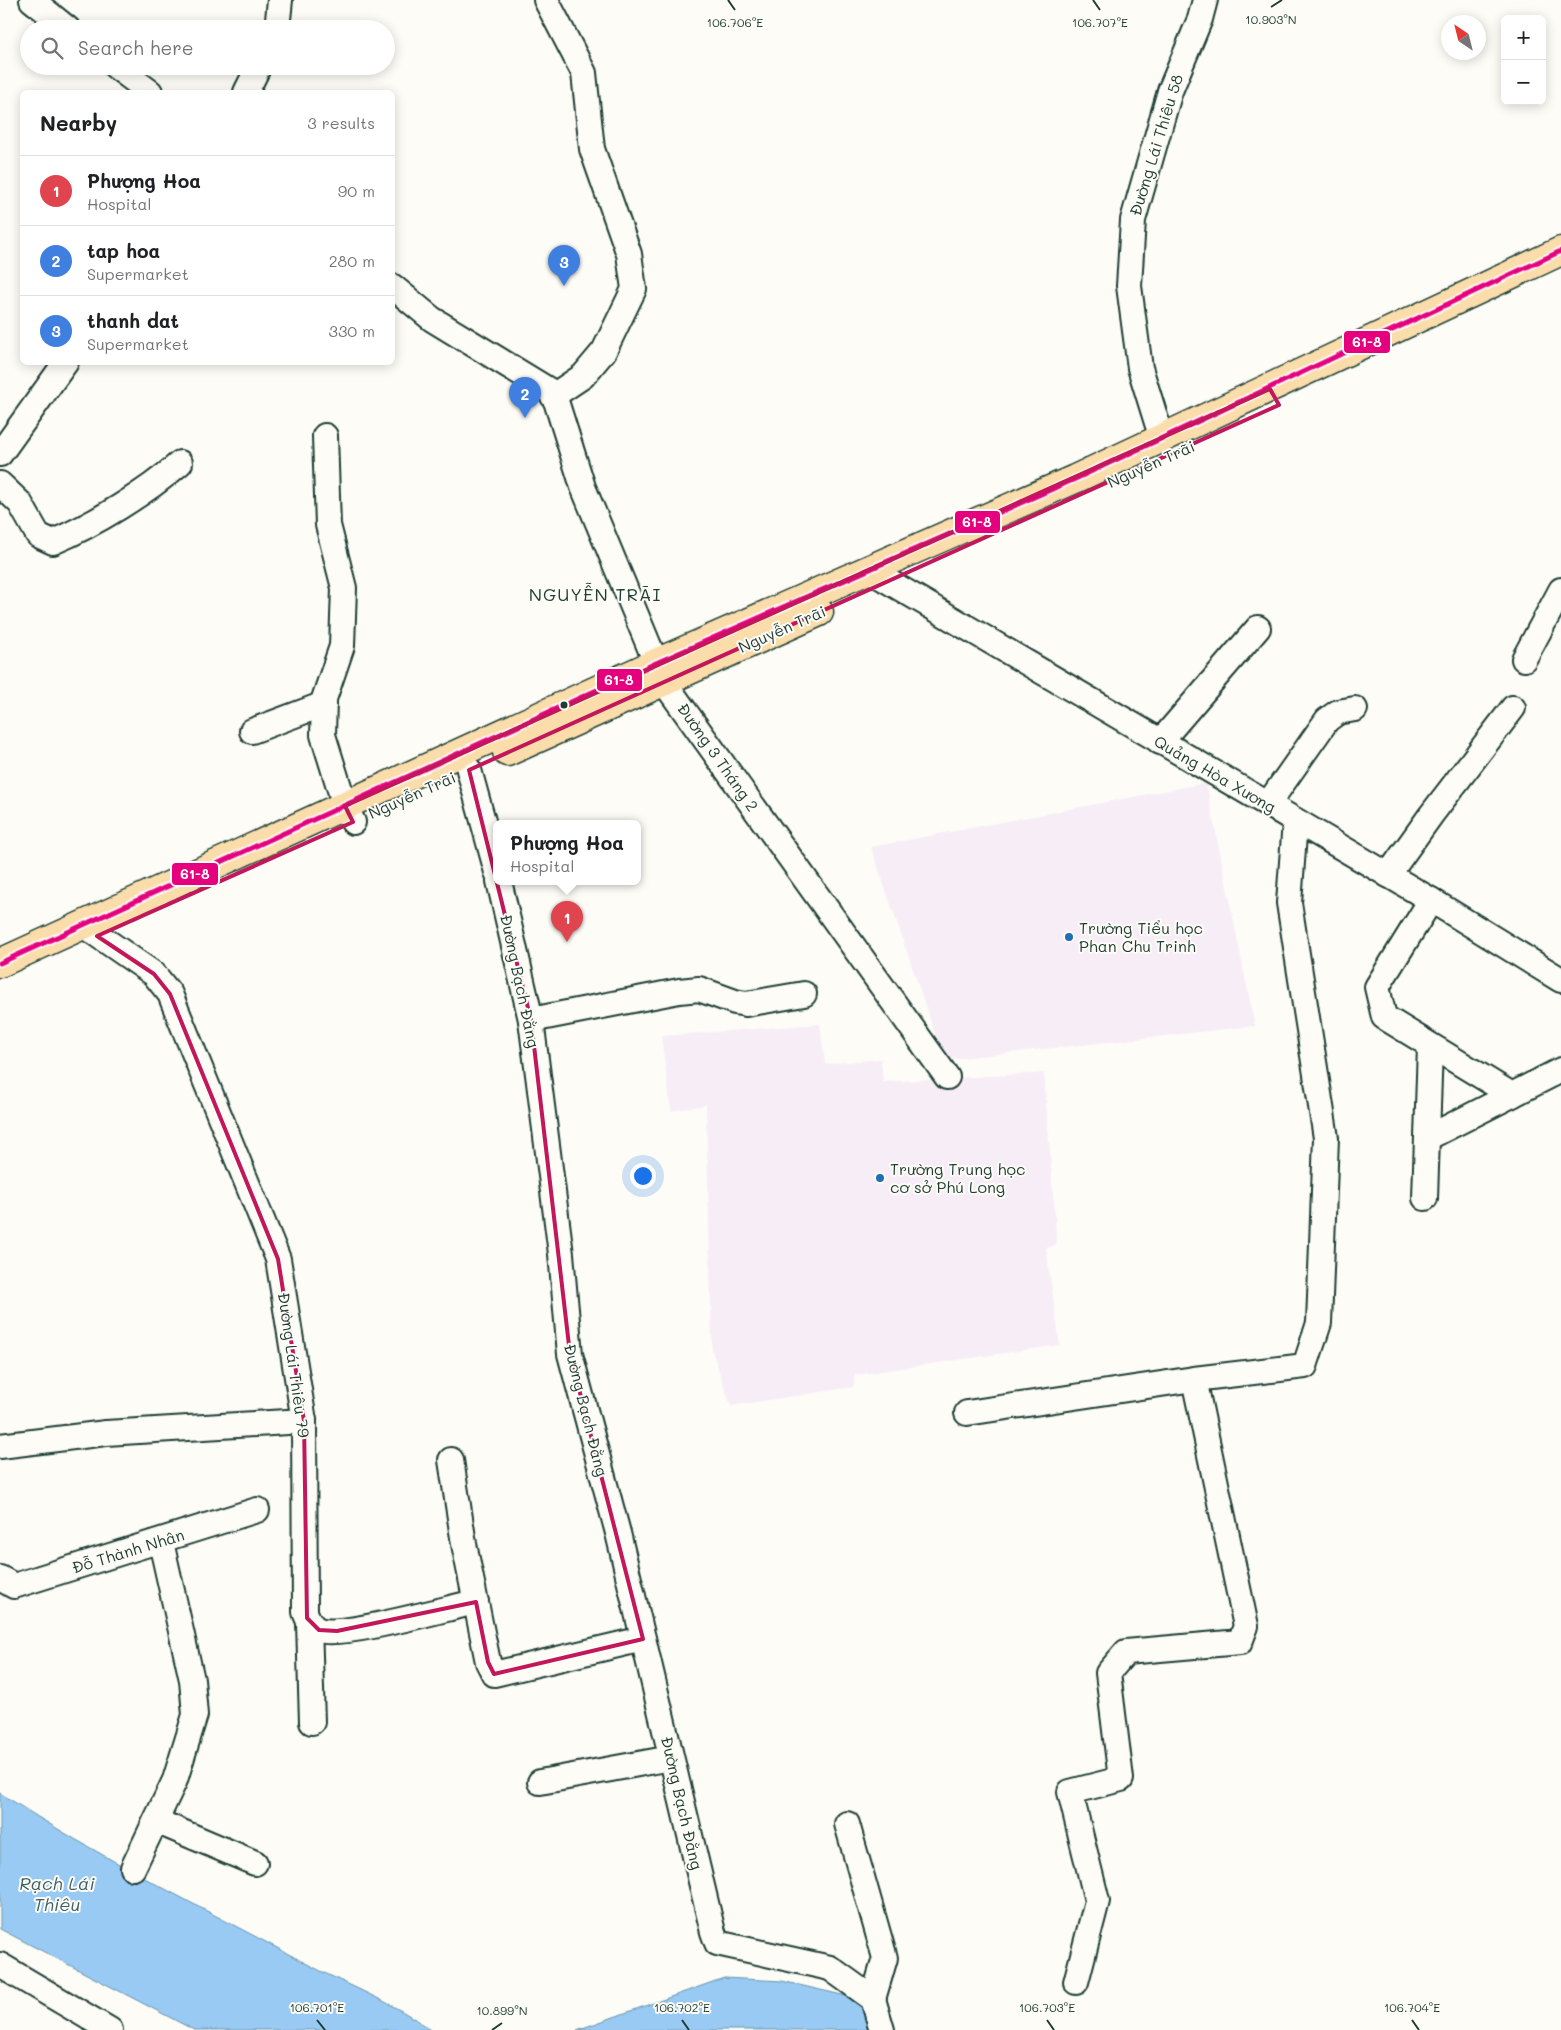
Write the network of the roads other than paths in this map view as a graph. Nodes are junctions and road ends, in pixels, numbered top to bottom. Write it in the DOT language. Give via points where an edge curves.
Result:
graph roads {
  1 [pos="32,0"];
  2 [pos="280,0"];
  3 [pos="546,0"];
  4 [pos="1205,0"];
  5 [pos="57,20"];
  6 [pos="278,20"];
  7 [pos="127,75"];
  8 [pos="254,75"];
  9 [pos="147,90"];
  10 [pos="247,90"];
  11 [pos="1561,251"];
  12 [pos="1561,272"];
  13 [pos="395,288"];
  14 [pos="64,365"];
  15 [pos="1274,397"];
  16 [pos="554,398"];
  17 [pos="324,436"];
  18 [pos="1162,440"];
  19 [pos="0,454"];
  20 [pos="180,462"];
  21 [pos="0,484"];
  22 [pos="878,576"];
  23 [pos="1561,590"];
  24 [pos="1258,628"];
  25 [pos="1524,658"];
  26 [pos="660,672"];
  27 [pos="324,704"];
  28 [pos="1513,708"];
  29 [pos="1355,709"];
  30 [pos="252,731"];
  31 [pos="1160,742"];
  32 [pos="469,770"];
  33 [pos="1268,804"];
  34 [pos="349,814"];
  35 [pos="1295,820"];
  36 [pos="493,857"];
  37 [pos="1388,875"];
  38 [pos="500,885"];
  39 [pos="1431,900"];
  40 [pos="90,930"];
  41 [pos="0,963"];
  42 [pos="1561,980"];
  43 [pos="0,981"];
  44 [pos="804,994"];
  45 [pos="531,1020"];
  46 [pos="1430,1046"];
  47 [pos="1561,1070"];
  48 [pos="947,1077"];
  49 [pos="1512,1096"];
  50 [pos="1427,1138"];
  51 [pos="1425,1198"];
  52 [pos="1194,1379"];
  53 [pos="967,1413"];
  54 [pos="304,1421"];
  55 [pos="0,1446"];
  56 [pos="451,1460"];
  57 [pos="257,1510"];
  58 [pos="161,1542"];
  59 [pos="0,1578"];
  60 [pos="476,1602"];
  61 [pos="310,1623"];
  62 [pos="643,1639"];
  63 [pos="312,1722"];
  64 [pos="671,1758"];
  65 [pos="540,1782"];
  66 [pos="156,1821"];
  67 [pos="847,1824"];
  68 [pos="255,1863"];
  69 [pos="133,1868"];
  70 [pos="0,1964"];
  71 [pos="1076,1982"];
  72 [pos="877,2015"];
  73 [pos="110,2030"];
  1 -- 5 [label="street"];
  2 -- 6 [label="street"];
  3 -- 16 [label="street" via="584,73 592,149 628,254 634,289 604,351 583,376"];
  4 -- 18 [label="street, Đường Lái Thiêu 58" via="1170,92 1133,220 1129,286 1140,368"];
  7 -- 9 [label="street"];
  8 -- 10 [label="street"];
  11 -- 15 [label="main road, Nguyễn Trãi"];
  12 -- 15 [label="main road, Nguyễn Trãi"];
  13 -- 16 [label="street" via="432,318 542,385"];
  14 -- 19 [label="street"];
  15 -- 18 [label="main road, Nguyễn Trãi"];
  15 -- 22 [label="main road, Nguyễn Trãi"];
  16 -- 26 [label="street, Đường 3 Tháng 2" via="583,488"];
  17 -- 27 [label="street" via="328,525 344,588 342,646"];
  18 -- 22 [label="main road, Nguyễn Trãi"];
  20 -- 21 [label="street" via="161,480 72,534 53,542 38,535 20,502"];
  22 -- 26 [label="main road, Nguyễn Trãi"];
  22 -- 31 [label="street, Quảng Hòa Xương"];
  23 -- 25 [label="street"];
  24 -- 31 [label="street"];
  26 -- 32 [label="main road, Nguyễn Trãi"];
  26 -- 34 [label="main road, Nguyễn Trãi"];
  26 -- 48 [label="street, Đường 3 Tháng 2"];
  27 -- 30 [label="street"];
  27 -- 34 [label="street" via="323,735"];
  28 -- 37 [label="street"];
  29 -- 33 [label="street" via="1338,712 1327,720"];
  31 -- 33 [label="street, Quảng Hòa Xương"];
  32 -- 34 [label="main road, Nguyễn Trãi"];
  32 -- 36 [label="street"];
  33 -- 35 [label="street, Quảng Hòa Xương"];
  34 -- 40 [label="main road, Nguyễn Trãi"];
  35 -- 37 [label="street, Quảng Hòa Xương"];
  35 -- 52 [label="street" via="1289,903 1326,1138 1319,1323 1305,1366"];
  37 -- 39 [label="street, Quảng Hòa Xương"];
  38 -- 45 [label="street, Đường Bạch Đằng"];
  39 -- 42 [label="street, Quảng Hòa Xương"];
  39 -- 46 [label="street" via="1377,987 1384,1017"];
  40 -- 41 [label="main road, Nguyễn Trãi"];
  40 -- 43 [label="main road, Nguyễn Trãi"];
  40 -- 54 [label="street, Đường Lái Thiêu 79" via="154,974 170,994 278,1259"];
  44 -- 45 [label="street" via="746,1004 699,990 679,991"];
  45 -- 62 [label="street, Đường Bạch Đằng" via="561,1254 570,1354"];
  46 -- 49 [label="street"];
  46 -- 50 [label="street"];
  47 -- 49 [label="street"];
  49 -- 50 [label="street"];
  50 -- 51 [label="street"];
  52 -- 53 [label="street"];
  52 -- 71 [label="street" via="1246,1626 1240,1642 1126,1652 1108,1673 1122,1779 1070,1792 1097,1901"];
  54 -- 55 [label="street" via="106,1433"];
  54 -- 61 [label="street, Đường Lái Thiêu 79" via="305,1612"];
  56 -- 60 [label="street"];
  57 -- 58 [label="street, Đỗ Thành Nhân"];
  58 -- 59 [label="street, Đỗ Thành Nhân" via="14,1586"];
  58 -- 66 [label="street" via="192,1680 195,1715 175,1780"];
  60 -- 61 [label="street" via="337,1631 319,1630"];
  60 -- 62 [label="street" via="488,1662 494,1674"];
  61 -- 63 [label="street, Đường Lái Thiêu 79"];
  62 -- 64 [label="street, Đường Bạch Đằng"];
  64 -- 65 [label="street"];
  64 -- 72 [label="street, Đường Bạch Đằng" via="717,1943 830,1968"];
  66 -- 68 [label="street"];
  66 -- 69 [label="street"];
  67 -- 72 [label="street" via="885,1958"];
  70 -- 73 [label="street"];
}
